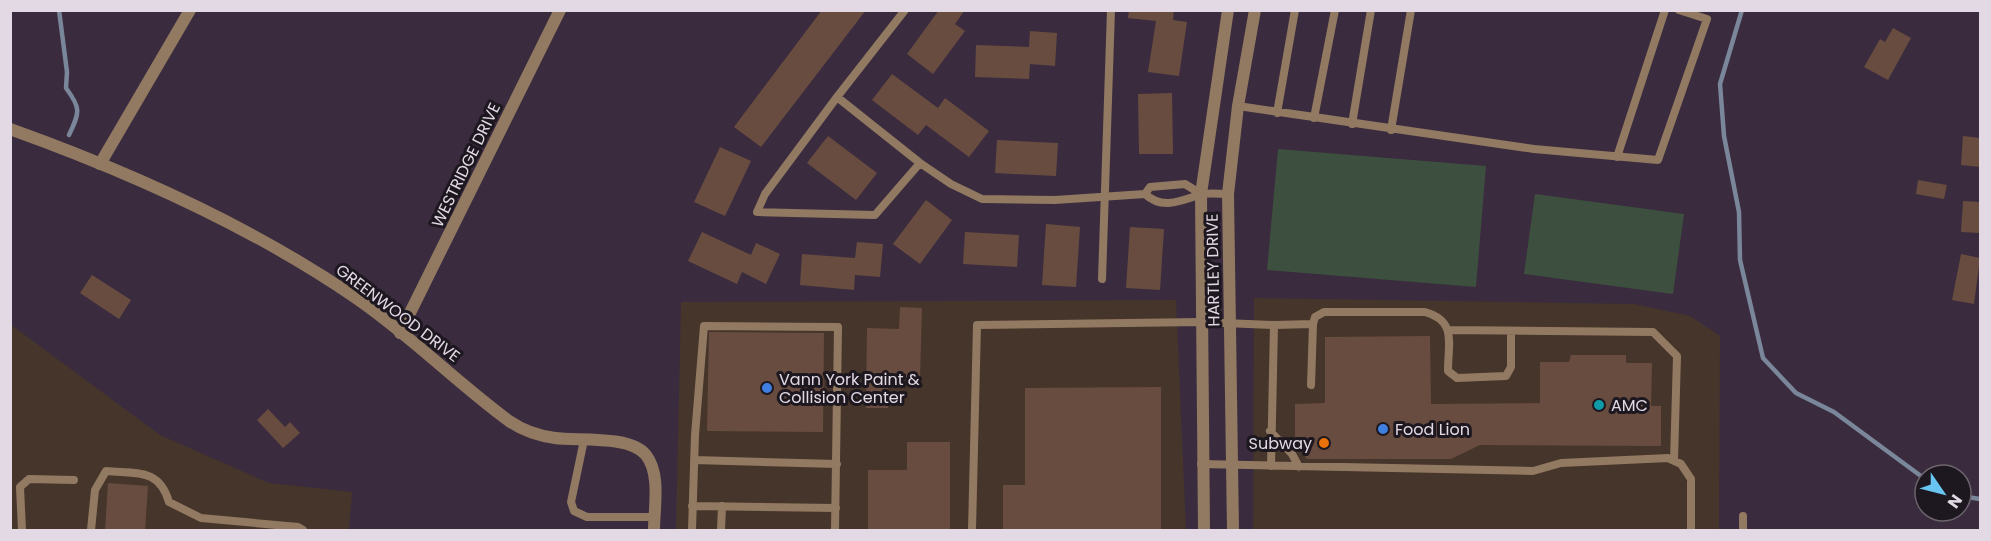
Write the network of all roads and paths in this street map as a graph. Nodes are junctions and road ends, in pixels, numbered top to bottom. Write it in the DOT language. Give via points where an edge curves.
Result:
graph roads {
  1 [pos="560,10"];
  2 [pos="905,10"];
  3 [pos="1111,10"];
  4 [pos="1228,10"];
  5 [pos="1255,10"];
  6 [pos="1295,10"];
  7 [pos="1335,10"];
  8 [pos="1371,10"];
  9 [pos="1411,10"];
  10 [pos="1665,10"];
  11 [pos="1679,10"];
  12 [pos="184,12"];
  13 [pos="837,97"];
  14 [pos="1238,106"];
  15 [pos="1276,112"];
  16 [pos="1314,118"];
  17 [pos="1352,124"];
  18 [pos="10,129"];
  19 [pos="1391,130"];
  20 [pos="1617,156"];
  21 [pos="920,163"];
  22 [pos="100,164"];
  23 [pos="1145,194"];
  24 [pos="1201,194"];
  25 [pos="1228,194"];
  26 [pos="1104,197"];
  27 [pos="1102,279"];
  28 [pos="1200,322"];
  29 [pos="1231,324"];
  30 [pos="1313,324"];
  31 [pos="1274,325"];
  32 [pos="1449,330"];
  33 [pos="1511,331"];
  34 [pos="400,333"];
  35 [pos="1311,385"];
  36 [pos="1270,431"];
  37 [pos="584,440"];
  38 [pos="694,460"];
  39 [pos="1674,461"];
  40 [pos="837,464"];
  41 [pos="1201,464"];
  42 [pos="1233,465"];
  43 [pos="1271,466"];
  44 [pos="1299,467"];
  45 [pos="74,480"];
  46 [pos="692,506"];
  47 [pos="722,506"];
  48 [pos="836,508"];
  49 [pos="1743,516"];
  50 [pos="654,517"];
  51 [pos="22,531"];
  52 [pos="92,531"];
  53 [pos="303,531"];
  54 [pos="654,531"];
  55 [pos="692,531"];
  56 [pos="721,531"];
  57 [pos="835,531"];
  58 [pos="972,531"];
  59 [pos="1204,531"];
  60 [pos="1233,531"];
  61 [pos="1691,531"];
  62 [pos="1743,531"];
  1 -- 34 [label="street, WESTRIDGE DRIVE"];
  2 -- 13 [label="lane"];
  3 -- 26 [label="lane"];
  4 -- 24 [label="street, HARTLEY DRIVE"];
  5 -- 14 [label="street, HARTLEY DRIVE"];
  6 -- 15 [label="lane"];
  7 -- 16 [label="lane"];
  8 -- 17 [label="lane"];
  9 -- 19 [label="lane"];
  10 -- 20 [label="lane"];
  11 -- 20 [label="lane" via="1707,19 1658,160"];
  12 -- 22 [label="street"];
  13 -- 21 [label="lane"];
  13 -- 21 [label="lane" via="765,194 757,212 875,215"];
  14 -- 15 [label="lane"];
  14 -- 25 [label="street, HARTLEY DRIVE"];
  15 -- 16 [label="lane"];
  16 -- 17 [label="lane"];
  17 -- 19 [label="lane"];
  18 -- 22 [label="street, GREENWOOD DRIVE"];
  19 -- 20 [label="lane"];
  21 -- 26 [label="lane" via="982,199"];
  22 -- 34 [label="street, GREENWOOD DRIVE" via="269,244 358,300"];
  23 -- 24 [label="lane" via="1152,201 1183,203"];
  23 -- 24 [label="lane" via="1150,187 1185,184"];
  23 -- 26 [label="lane"];
  24 -- 25 [label="lane"];
  24 -- 28 [label="street, HARTLEY DRIVE"];
  25 -- 29 [label="street, HARTLEY DRIVE"];
  26 -- 27 [label="lane"];
  28 -- 29 [label="lane"];
  28 -- 41 [label="street, HARTLEY DRIVE"];
  28 -- 58 [label="lane" via="977,325"];
  29 -- 31 [label="lane"];
  29 -- 42 [label="street, HARTLEY DRIVE"];
  30 -- 31 [label="lane"];
  30 -- 32 [label="lane" via="1315,317 1324,312 1425,312 1439,316"];
  30 -- 35 [label="lane"];
  31 -- 36 [label="lane"];
  32 -- 33 [label="lane"];
  32 -- 33 [label="lane" via="1448,370 1457,378 1506,376 1511,367"];
  33 -- 39 [label="lane" via="1653,332 1677,356"];
  34 -- 37 [label="street, GREENWOOD DRIVE" via="519,427 554,438"];
  36 -- 43 [label="lane"];
  36 -- 44 [label="lane"];
  37 -- 50 [label="street, GREENWOOD DRIVE" via="634,446 646,454 654,474"];
  37 -- 50 [label="lane" via="571,502 574,511 587,517"];
  38 -- 40 [label="lane"];
  38 -- 40 [label="lane" via="704,326 838,327"];
  38 -- 46 [label="lane"];
  39 -- 44 [label="lane" via="1668,458 1561,463 1533,471"];
  39 -- 61 [label="lane" via="1682,464 1691,479"];
  40 -- 48 [label="lane"];
  41 -- 42 [label="lane"];
  41 -- 59 [label="street, HARTLEY DRIVE"];
  42 -- 43 [label="lane"];
  42 -- 60 [label="street, HARTLEY DRIVE"];
  43 -- 44 [label="lane"];
  45 -- 51 [label="lane" via="29,479 20,487"];
  46 -- 47 [label="lane"];
  46 -- 55 [label="lane"];
  47 -- 48 [label="lane"];
  47 -- 56 [label="lane"];
  48 -- 57 [label="lane"];
  49 -- 62 [label="lane"];
  50 -- 54 [label="street"];
  52 -- 53 [label="lane" via="94,490 106,471 152,475 165,488 169,502 201,518 298,527"];
}
